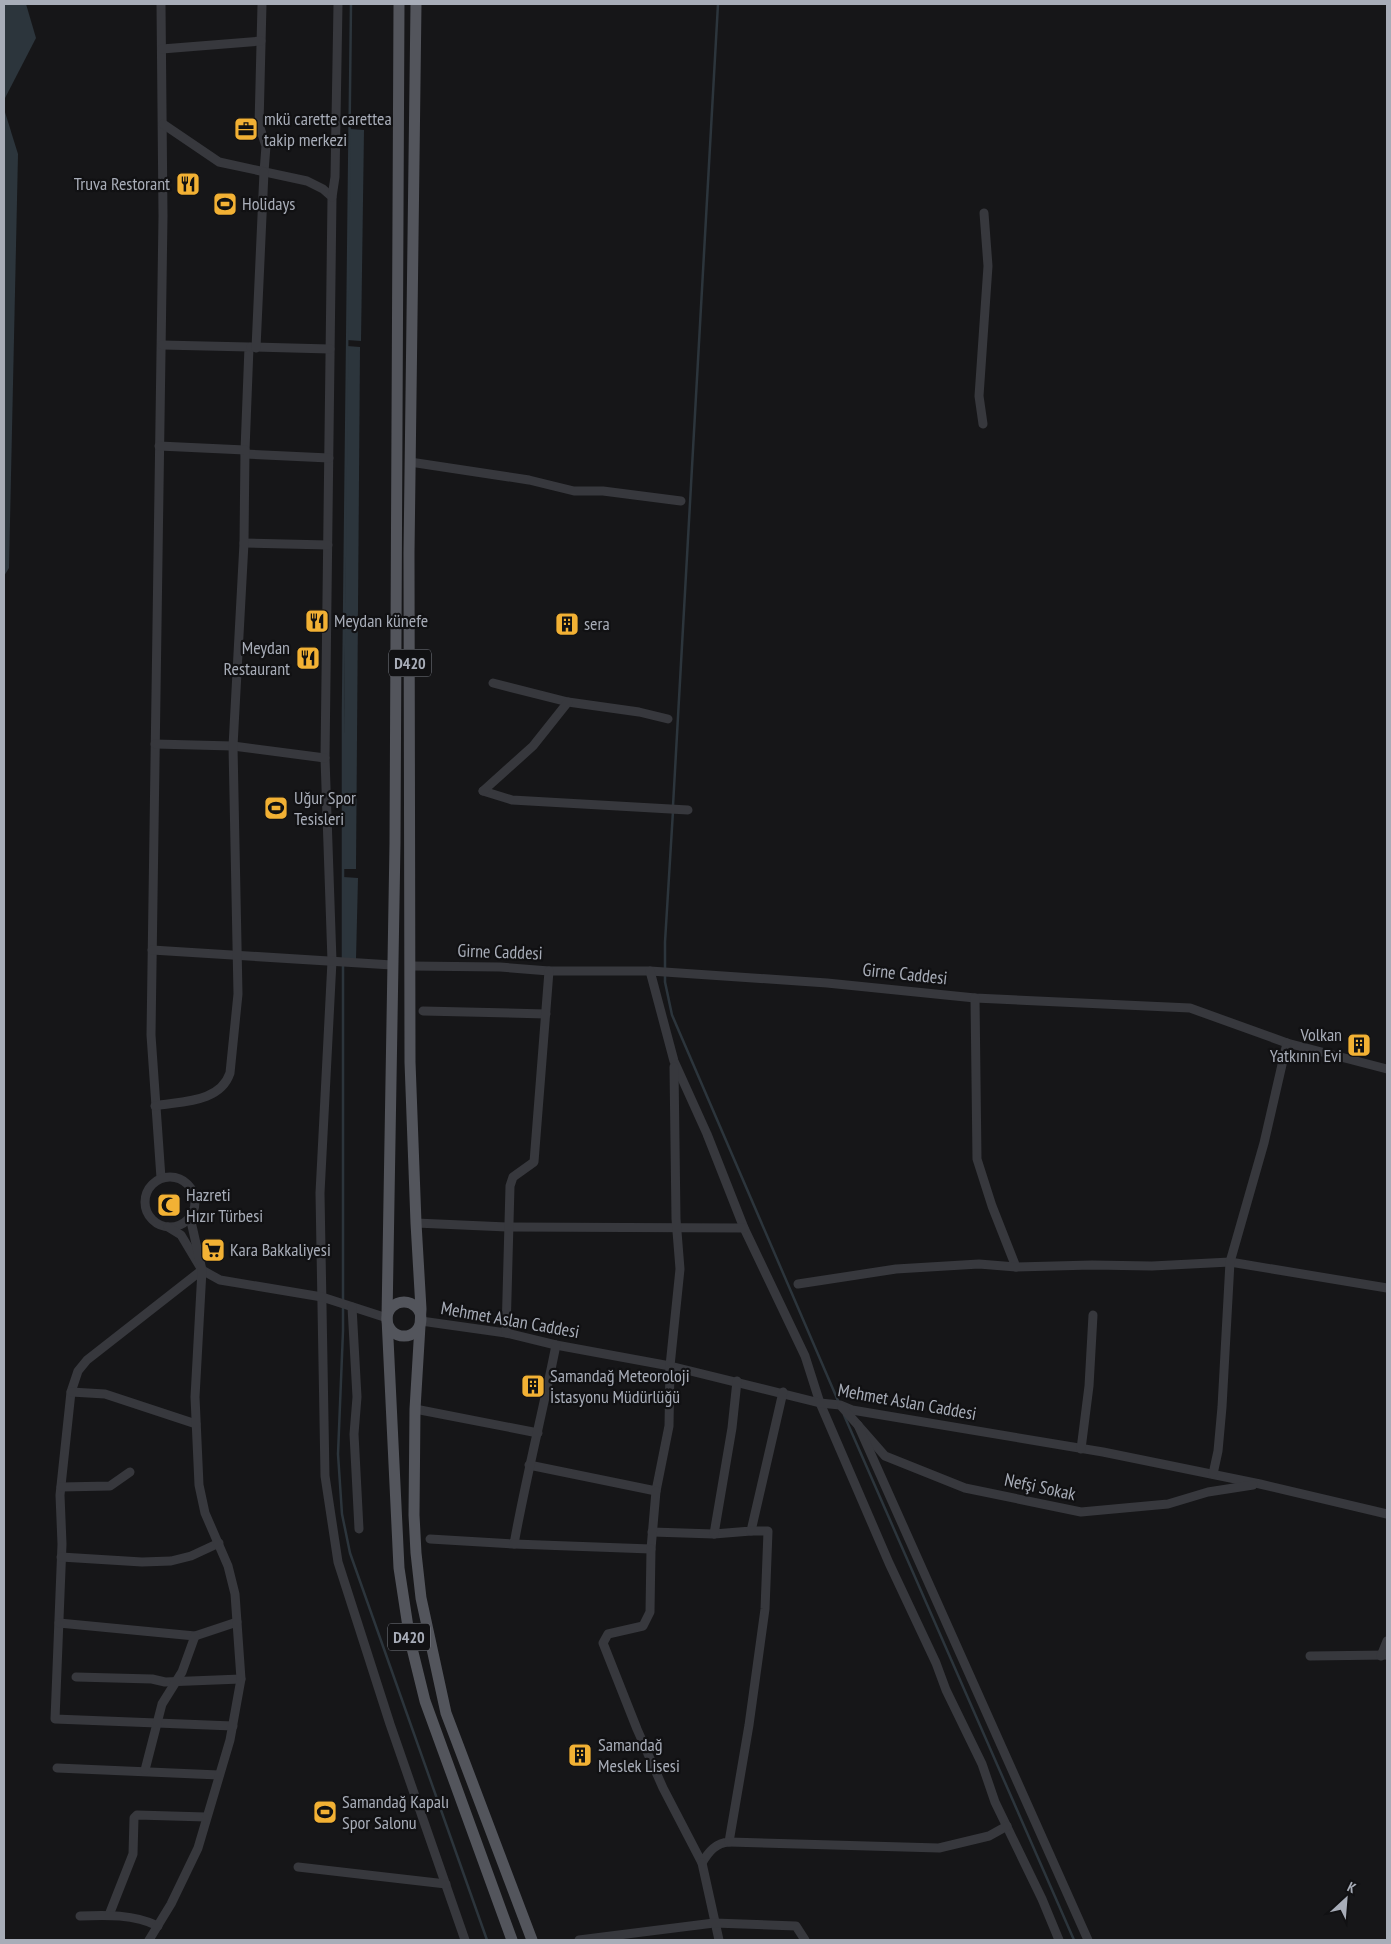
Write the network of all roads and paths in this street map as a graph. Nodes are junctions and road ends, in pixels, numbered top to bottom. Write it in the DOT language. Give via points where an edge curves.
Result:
graph roads {
  1 [pos="161,4"];
  2 [pos="262,4"];
  3 [pos="338,4"];
  4 [pos="399,4"];
  5 [pos="416,4"];
  6 [pos="261,41"];
  7 [pos="162,49"];
  8 [pos="163,124"];
  9 [pos="264,172"];
  10 [pos="332,198"];
  11 [pos="984,213"];
  12 [pos="162,345"];
  13 [pos="252,348"];
  14 [pos="330,349"];
  15 [pos="983,424"];
  16 [pos="159,446"];
  17 [pos="245,452"];
  18 [pos="329,458"];
  19 [pos="410,462"];
  20 [pos="681,501"];
  21 [pos="244,543"];
  22 [pos="328,545"];
  23 [pos="493,683"];
  24 [pos="568,702"];
  25 [pos="668,719"];
  26 [pos="155,744"];
  27 [pos="233,746"];
  28 [pos="325,758"];
  29 [pos="688,810"];
  30 [pos="152,950"];
  31 [pos="237,956"];
  32 [pos="332,961"];
  33 [pos="392,964"];
  34 [pos="411,966"];
  35 [pos="549,971"];
  36 [pos="650,971"];
  37 [pos="975,998"];
  38 [pos="424,1011"];
  39 [pos="546,1014"];
  40 [pos="1287,1043"];
  41 [pos="674,1061"];
  42 [pos="1387,1069"];
  43 [pos="155,1106"];
  44 [pos="161,1178"];
  45 [pos="190,1217"];
  46 [pos="416,1223"];
  47 [pos="168,1227"];
  48 [pos="507,1227"];
  49 [pos="744,1228"];
  50 [pos="677,1229"];
  51 [pos="1230,1262"];
  52 [pos="1016,1267"];
  53 [pos="202,1270"];
  54 [pos="798,1284"];
  55 [pos="1387,1288"];
  56 [pos="322,1297"];
  57 [pos="352,1307"];
  58 [pos="1094,1316"];
  59 [pos="387,1318"];
  60 [pos="421,1321"];
  61 [pos="506,1333"];
  62 [pos="556,1345"];
  63 [pos="670,1366"];
  64 [pos="737,1381"];
  65 [pos="71,1392"];
  66 [pos="783,1392"];
  67 [pos="820,1402"];
  68 [pos="840,1405"];
  69 [pos="415,1409"];
  70 [pos="196,1424"];
  71 [pos="858,1425"];
  72 [pos="538,1433"];
  73 [pos="1081,1449"];
  74 [pos="529,1464"];
  75 [pos="130,1472"];
  76 [pos="1214,1474"];
  77 [pos="1260,1484"];
  78 [pos="61,1487"];
  79 [pos="656,1491"];
  80 [pos="1387,1514"];
  81 [pos="359,1529"];
  82 [pos="751,1531"];
  83 [pos="652,1532"];
  84 [pos="714,1534"];
  85 [pos="430,1539"];
  86 [pos="219,1543"];
  87 [pos="514,1544"];
  88 [pos="651,1549"];
  89 [pos="61,1557"];
  90 [pos="237,1622"];
  91 [pos="59,1623"];
  92 [pos="195,1636"];
  93 [pos="1387,1641"];
  94 [pos="1310,1656"];
  95 [pos="1384,1656"];
  96 [pos="76,1677"];
  97 [pos="240,1679"];
  98 [pos="176,1680"];
  99 [pos="157,1722"];
  100 [pos="233,1726"];
  101 [pos="57,1768"];
  102 [pos="146,1770"];
  103 [pos="220,1775"];
  104 [pos="206,1817"];
  105 [pos="1007,1826"];
  106 [pos="730,1842"];
  107 [pos="702,1863"];
  108 [pos="298,1867"];
  109 [pos="446,1884"];
  110 [pos="108,1915"];
  111 [pos="80,1916"];
  112 [pos="714,1923"];
  113 [pos="158,1926"];
  114 [pos="149,1940"];
  115 [pos="465,1940"];
  116 [pos="512,1940"];
  117 [pos="532,1940"];
  118 [pos="579,1940"];
  119 [pos="719,1940"];
  120 [pos="805,1940"];
  121 [pos="1058,1940"];
  122 [pos="1088,1940"];
  1 -- 7 [label="street"];
  2 -- 6 [label="street"];
  3 -- 10 [label="street"];
  4 -- 33 [label="main road, D420"];
  5 -- 19 [label="main road, D420"];
  6 -- 7 [label="street"];
  6 -- 9 [label="street" via="259,125 266,146"];
  7 -- 8 [label="street"];
  8 -- 9 [label="street" via="219,162"];
  8 -- 12 [label="street"];
  9 -- 10 [label="street" via="307,181"];
  9 -- 13 [label="street"];
  10 -- 14 [label="street"];
  11 -- 15 [label="street" via="988,266 979,396"];
  12 -- 13 [label="street"];
  12 -- 16 [label="street"];
  13 -- 14 [label="street"];
  13 -- 17 [label="street"];
  14 -- 18 [label="street"];
  16 -- 17 [label="street"];
  16 -- 26 [label="street"];
  17 -- 18 [label="street"];
  17 -- 21 [label="street"];
  18 -- 22 [label="street"];
  19 -- 20 [label="street" via="530,480 574,491 603,491"];
  19 -- 34 [label="main road, D420"];
  21 -- 22 [label="street"];
  21 -- 27 [label="street"];
  22 -- 28 [label="street"];
  23 -- 24 [label="street"];
  24 -- 25 [label="street"];
  24 -- 29 [label="street" via="533,746 483,791 512,800"];
  26 -- 27 [label="street"];
  26 -- 30 [label="street"];
  27 -- 28 [label="street"];
  27 -- 31 [label="street"];
  28 -- 32 [label="street"];
  30 -- 31 [label="street"];
  30 -- 43 [label="street" via="151,1035"];
  31 -- 32 [label="street"];
  31 -- 43 [label="street" via="238,994 227,1080 220,1090 207,1097"];
  32 -- 33 [label="street"];
  32 -- 56 [label="street" via="320,1193"];
  33 -- 59 [label="main road, D420"];
  34 -- 35 [label="street, Girne Caddesi"];
  34 -- 46 [label="main road, D420" via="410,1062"];
  35 -- 36 [label="street, Girne Caddesi"];
  35 -- 39 [label="street"];
  36 -- 37 [label="street, Girne Caddesi" via="827,983"];
  36 -- 41 [label="street"];
  37 -- 40 [label="street, Girne Caddesi" via="1190,1008"];
  37 -- 52 [label="street" via="977,1160"];
  38 -- 39 [label="street"];
  39 -- 48 [label="street" via="534,1162 511,1178"];
  40 -- 42 [label="street, Girne Caddesi"];
  40 -- 51 [label="street" via="1264,1143"];
  41 -- 49 [label="street" via="708,1134"];
  41 -- 50 [label="street"];
  43 -- 44 [label="street"];
  44 -- 45 [label="street" via="177,1178 190,1187 195,1202"];
  44 -- 47 [label="street" via="148,1188 144,1205 152,1220"];
  45 -- 47 [label="street"];
  45 -- 53 [label="street"];
  46 -- 48 [label="street"];
  46 -- 60 [label="main road, D420"];
  47 -- 53 [label="street" via="181,1235"];
  48 -- 50 [label="street"];
  48 -- 61 [label="street"];
  49 -- 50 [label="street"];
  49 -- 67 [label="street" via="805,1356"];
  50 -- 63 [label="street" via="680,1269"];
  51 -- 52 [label="street"];
  51 -- 55 [label="street"];
  51 -- 76 [label="street" via="1222,1407"];
  52 -- 54 [label="street" via="979,1264 896,1269"];
  53 -- 56 [label="street" via="220,1280"];
  53 -- 65 [label="street" via="87,1360 78,1371"];
  53 -- 70 [label="street"];
  56 -- 57 [label="street"];
  56 -- 109 [label="street" via="325,1476 338,1562"];
  57 -- 59 [label="street"];
  57 -- 81 [label="street"];
  58 -- 73 [label="street"];
  59 -- 60 [label="main road" via="392,1332 402,1336 416,1331"];
  59 -- 60 [label="main road" via="391,1308 406,1302 419,1311"];
  59 -- 116 [label="main road, D420" via="399,1568 410,1640 426,1700"];
  60 -- 61 [label="street, Mehmet Aslan Caddesi"];
  60 -- 69 [label="main road, D420"];
  61 -- 62 [label="street, Mehmet Aslan Caddesi"];
  62 -- 63 [label="street, Mehmet Aslan Caddesi"];
  62 -- 72 [label="street"];
  63 -- 64 [label="street, Mehmet Aslan Caddesi"];
  63 -- 79 [label="street" via="670,1426"];
  64 -- 66 [label="street, Mehmet Aslan Caddesi"];
  64 -- 84 [label="street"];
  65 -- 70 [label="street" via="105,1394"];
  65 -- 78 [label="street"];
  66 -- 67 [label="street, Mehmet Aslan Caddesi"];
  66 -- 82 [label="street"];
  67 -- 68 [label="street, Mehmet Aslan Caddesi"];
  67 -- 105 [label="street"];
  68 -- 71 [label="street, Nefşi Sokak"];
  68 -- 73 [label="street, Mehmet Aslan Caddesi" via="852,1410"];
  69 -- 72 [label="street"];
  69 -- 117 [label="main road, D420" via="414,1515 420,1598 446,1713"];
  70 -- 86 [label="street" via="199,1485 205,1513"];
  71 -- 77 [label="street, Nefşi Sokak" via="884,1456 965,1488 1081,1512 1168,1504 1208,1492"];
  71 -- 122 [label="street"];
  72 -- 74 [label="street"];
  73 -- 76 [label="street, Mehmet Aslan Caddesi"];
  74 -- 79 [label="street"];
  74 -- 87 [label="street"];
  75 -- 78 [label="street" via="110,1486"];
  76 -- 77 [label="street, Mehmet Aslan Caddesi"];
  77 -- 80 [label="street, Mehmet Aslan Caddesi"];
  78 -- 89 [label="street"];
  79 -- 83 [label="street"];
  82 -- 84 [label="street"];
  82 -- 106 [label="street" via="768,1531 765,1610"];
  83 -- 84 [label="street"];
  83 -- 88 [label="street"];
  85 -- 87 [label="street"];
  86 -- 89 [label="street" via="171,1561"];
  86 -- 90 [label="street" via="233,1585"];
  87 -- 88 [label="street"];
  88 -- 107 [label="street" via="650,1612 643,1626 608,1634 603,1643 663,1788"];
  89 -- 91 [label="street"];
  90 -- 92 [label="street"];
  90 -- 97 [label="street"];
  91 -- 92 [label="street"];
  91 -- 99 [label="street" via="56,1719"];
  92 -- 98 [label="street"];
  93 -- 95 [label="street"];
  94 -- 95 [label="street"];
  96 -- 98 [label="street"];
  97 -- 98 [label="street"];
  97 -- 100 [label="street"];
  98 -- 99 [label="street" via="162,1704"];
  99 -- 100 [label="street"];
  99 -- 102 [label="street"];
  100 -- 103 [label="street"];
  101 -- 102 [label="street"];
  102 -- 103 [label="street"];
  103 -- 104 [label="street"];
  104 -- 110 [label="street" via="136,1815 132,1854"];
  104 -- 113 [label="street" via="198,1848"];
  105 -- 106 [label="street" via="989,1836 939,1848"];
  105 -- 121 [label="street"];
  106 -- 107 [label="street" via="719,1843"];
  107 -- 112 [label="street"];
  108 -- 109 [label="street"];
  109 -- 115 [label="street"];
  110 -- 111 [label="street"];
  110 -- 113 [label="street" via="146,1920"];
  112 -- 118 [label="street"];
  112 -- 119 [label="street"];
  112 -- 120 [label="street" via="796,1926"];
  113 -- 114 [label="street"];
}
